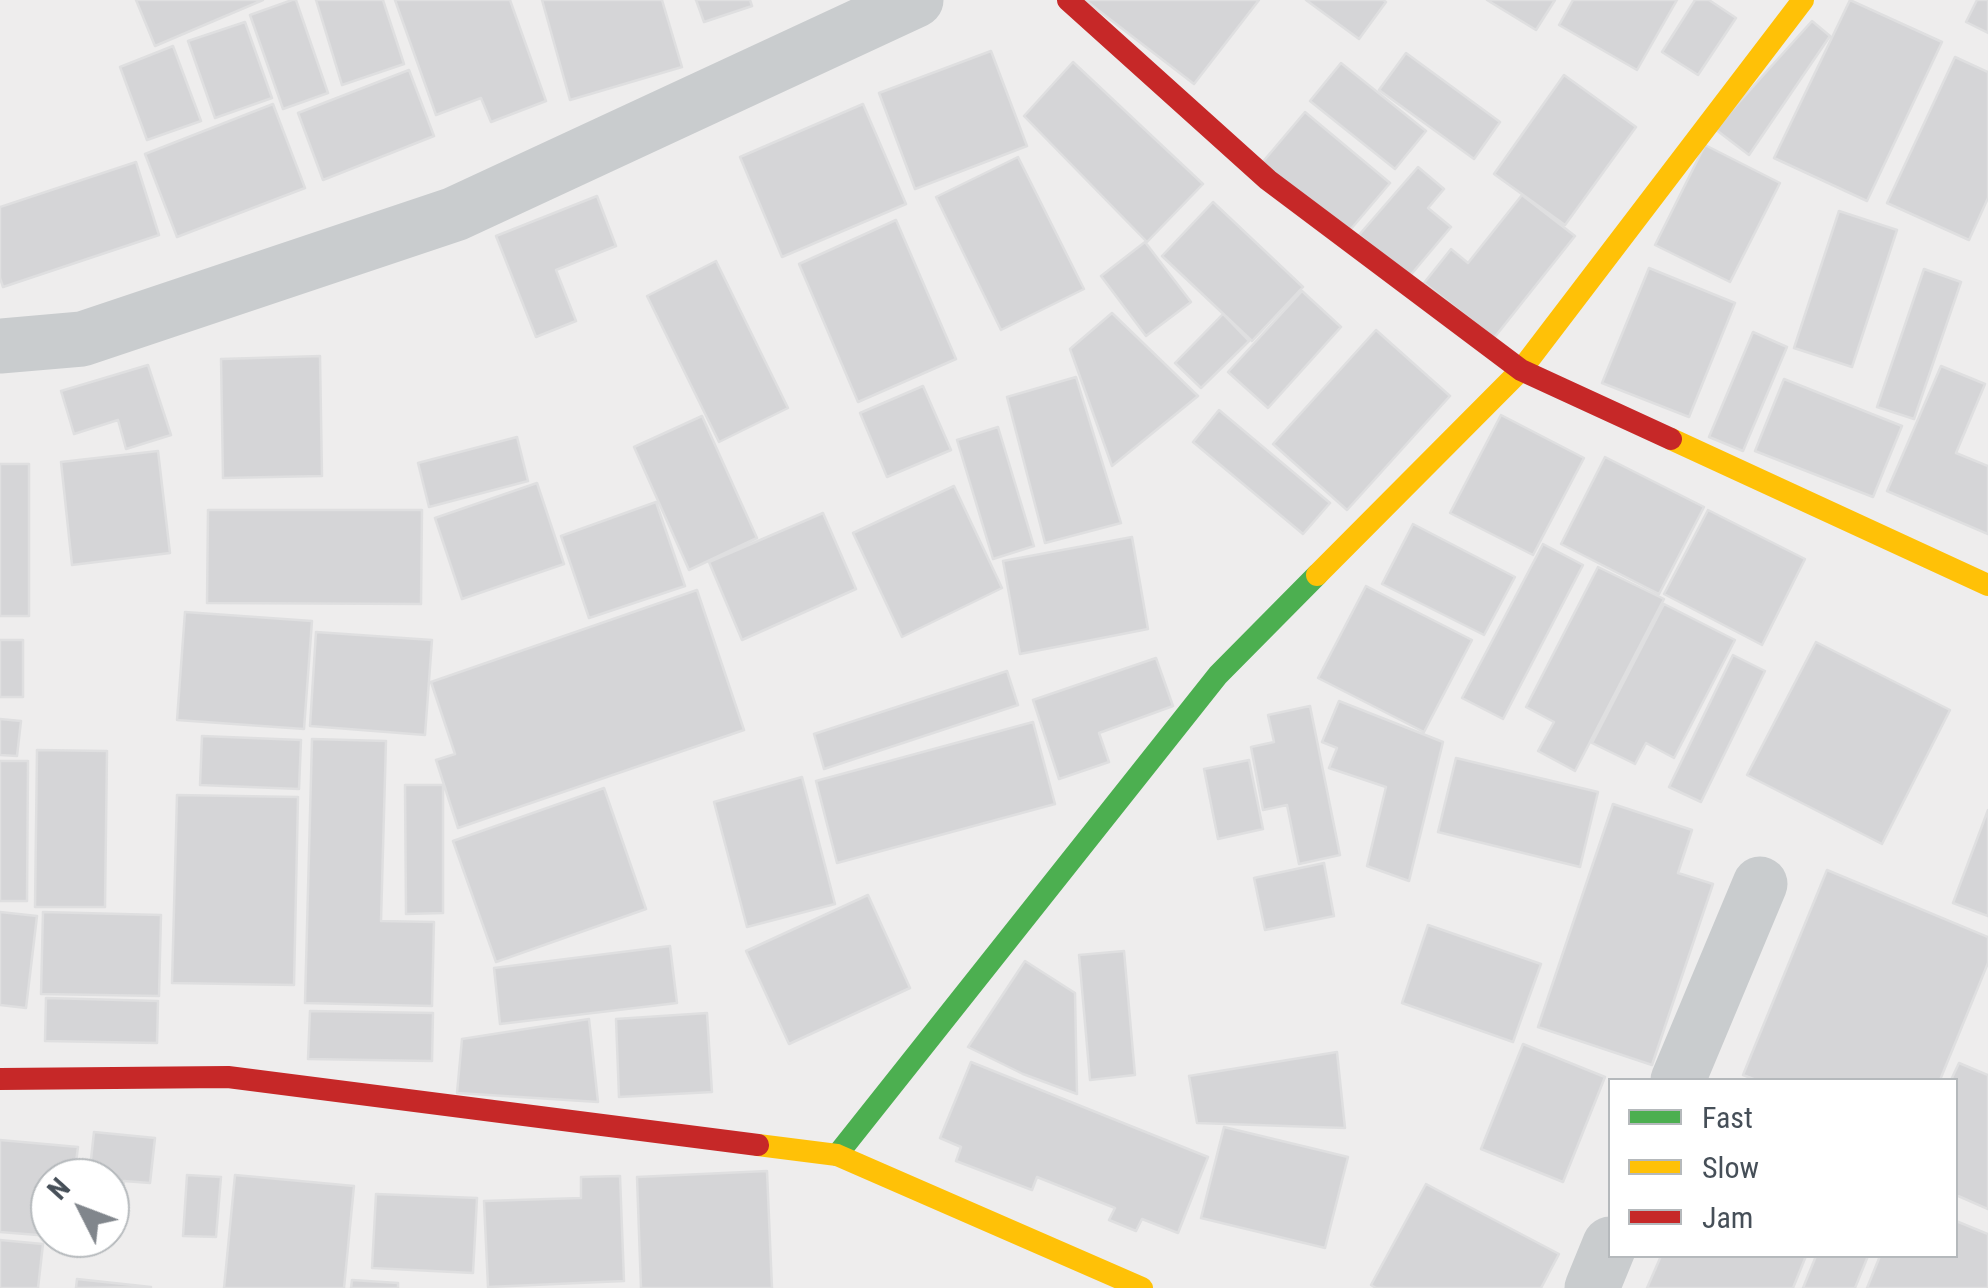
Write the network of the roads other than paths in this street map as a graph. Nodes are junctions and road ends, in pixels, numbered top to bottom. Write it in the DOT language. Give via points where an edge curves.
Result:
graph roads {
  1 [pos="916,0"];
  2 [pos="1068,0"];
  3 [pos="1803,0"];
  4 [pos="0,346"];
  5 [pos="1520,370"];
  6 [pos="1988,586"];
  7 [pos="1760,884"];
  8 [pos="1679,1078"];
  9 [pos="0,1079"];
  10 [pos="837,1155"];
  11 [pos="1608,1249"];
  12 [pos="1142,1288"];
  13 [pos="1592,1288"];
  1 -- 4 [label="street" via="456,214 82,340"];
  2 -- 5 [label="street" via="1268,180"];
  3 -- 5 [label="street"];
  5 -- 6 [label="street"];
  5 -- 10 [label="street" via="1218,675"];
  7 -- 8 [label="street"];
  9 -- 10 [label="street" via="228,1077"];
  10 -- 12 [label="street"];
  11 -- 13 [label="street"];
}
